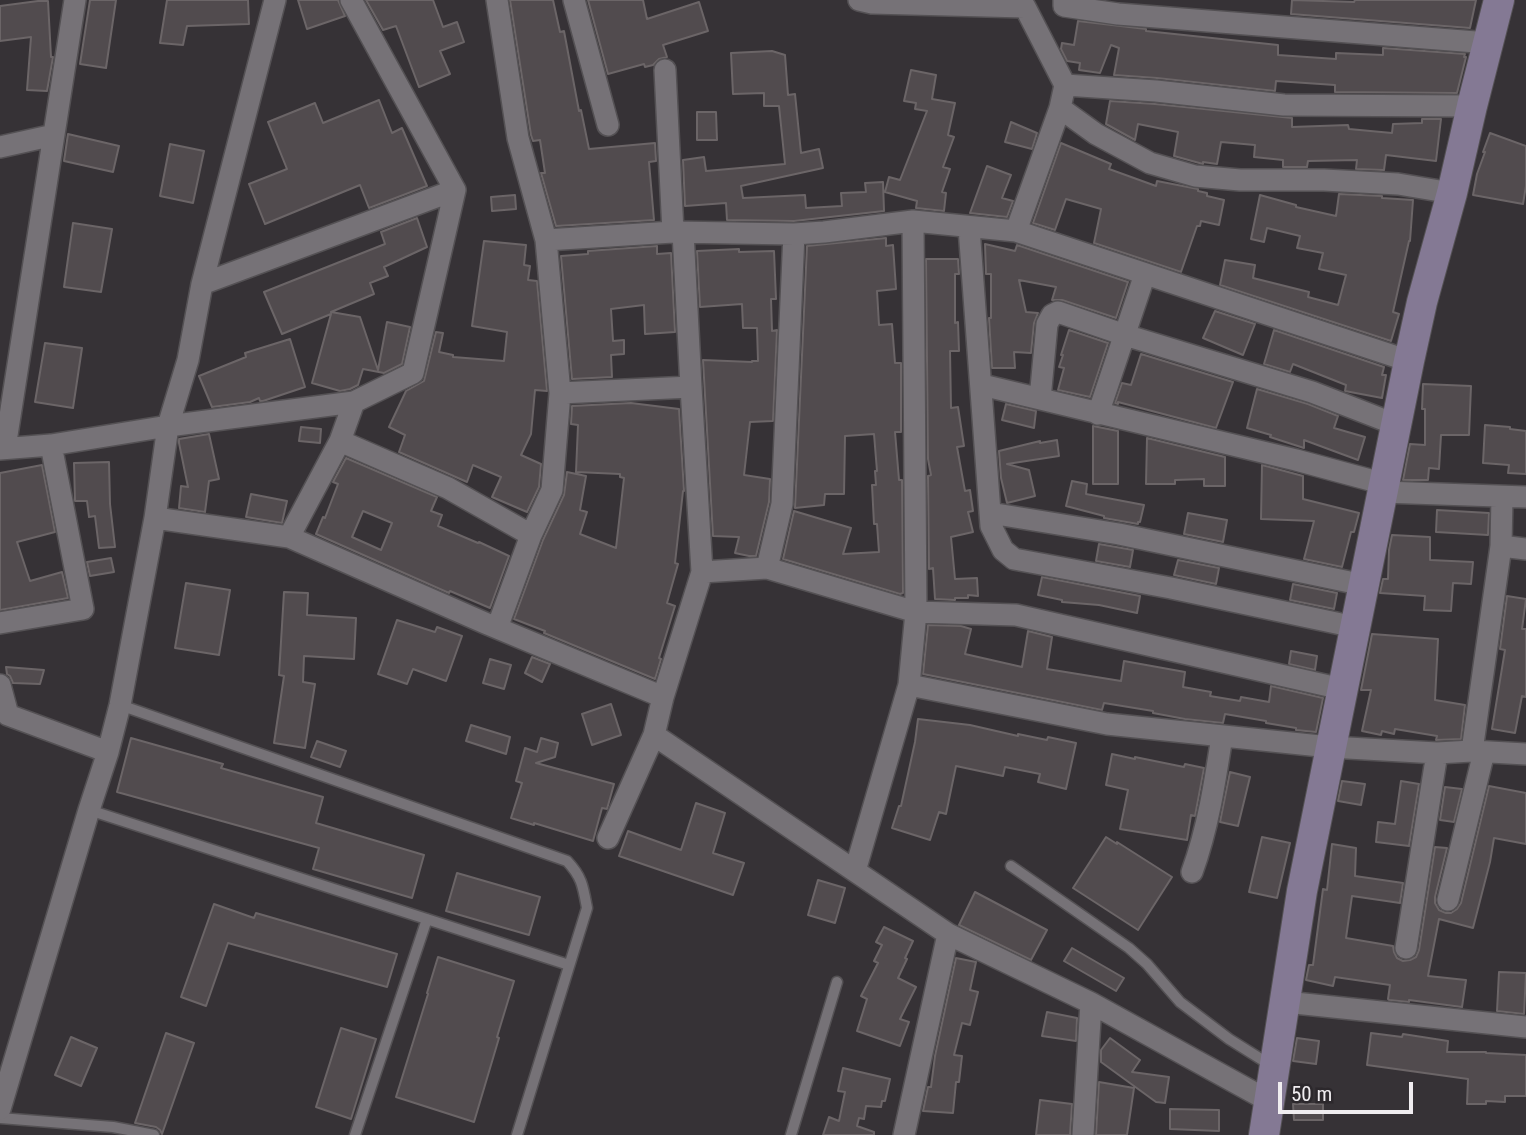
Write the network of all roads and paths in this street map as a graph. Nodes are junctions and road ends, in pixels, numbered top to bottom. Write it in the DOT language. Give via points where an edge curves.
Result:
graph roads {
  1 [pos="75,0"];
  2 [pos="275,0"];
  3 [pos="352,0"];
  4 [pos="497,0"];
  5 [pos="574,0"];
  6 [pos="859,0"];
  7 [pos="1499,0"];
  8 [pos="1000,3"];
  9 [pos="1064,3"];
  10 [pos="1025,7"];
  11 [pos="1489,43"];
  12 [pos="665,70"];
  13 [pos="1065,85"];
  14 [pos="1472,106"];
  15 [pos="1060,108"];
  16 [pos="608,125"];
  17 [pos="54,135"];
  18 [pos="0,147"];
  19 [pos="455,190"];
  20 [pos="1452,193"];
  21 [pos="913,221"];
  22 [pos="969,228"];
  23 [pos="1016,231"];
  24 [pos="678,232"];
  25 [pos="793,233"];
  26 [pos="546,240"];
  27 [pos="1145,274"];
  28 [pos="202,285"];
  29 [pos="1125,335"];
  30 [pos="1409,361"];
  31 [pos="982,385"];
  32 [pos="691,387"];
  33 [pos="560,393"];
  34 [pos="1040,399"];
  35 [pos="354,402"];
  36 [pos="1098,414"];
  37 [pos="1397,425"];
  38 [pos="169,426"];
  39 [pos="340,440"];
  40 [pos="51,445"];
  41 [pos="2,449"];
  42 [pos="1384,488"];
  43 [pos="1502,497"];
  44 [pos="1526,497"];
  45 [pos="990,513"];
  46 [pos="155,518"];
  47 [pos="531,535"];
  48 [pos="289,537"];
  49 [pos="1501,546"];
  50 [pos="1526,549"];
  51 [pos="767,568"];
  52 [pos="702,572"];
  53 [pos="1364,585"];
  54 [pos="916,612"];
  55 [pos="0,623"];
  56 [pos="1355,627"];
  57 [pos="497,628"];
  58 [pos="0,685"];
  59 [pos="909,685"];
  60 [pos="1342,689"];
  61 [pos="663,697"];
  62 [pos="120,705"];
  63 [pos="654,735"];
  64 [pos="1222,736"];
  65 [pos="1330,747"];
  66 [pos="1478,751"];
  67 [pos="108,752"];
  68 [pos="1437,752"];
  69 [pos="1526,754"];
  70 [pos="89,810"];
  71 [pos="608,838"];
  72 [pos="1011,866"];
  73 [pos="855,871"];
  74 [pos="1192,872"];
  75 [pos="1448,900"];
  76 [pos="427,919"];
  77 [pos="948,934"];
  78 [pos="1406,948"];
  79 [pos="569,965"];
  80 [pos="837,982"];
  81 [pos="1285,1002"];
  82 [pos="1091,1003"];
  83 [pos="1526,1027"];
  84 [pos="1275,1068"];
  85 [pos="1269,1101"];
  86 [pos="0,1109"];
  87 [pos="0,1118"];
  88 [pos="154,1135"];
  89 [pos="355,1135"];
  90 [pos="517,1135"];
  91 [pos="791,1135"];
  92 [pos="904,1135"];
  93 [pos="1083,1135"];
  94 [pos="1264,1135"];
  1 -- 17 [label="street"];
  2 -- 28 [label="street"];
  3 -- 19 [label="street"];
  4 -- 26 [label="street" via="518,138"];
  5 -- 16 [label="street"];
  6 -- 8 [label="street"];
  7 -- 11 [label="street"];
  8 -- 10 [label="street"];
  9 -- 10 [label="street"];
  9 -- 11 [label="street" via="1118,14"];
  10 -- 13 [label="street"];
  11 -- 14 [label="street"];
  12 -- 24 [label="street"];
  13 -- 14 [label="street" via="1284,105"];
  13 -- 15 [label="street"];
  14 -- 20 [label="street"];
  15 -- 20 [label="street" via="1150,163 1195,176 1398,184"];
  15 -- 23 [label="street"];
  17 -- 18 [label="street"];
  17 -- 41 [label="street"];
  19 -- 28 [label="street"];
  19 -- 35 [label="street" via="414,373"];
  20 -- 30 [label="street"];
  21 -- 22 [label="street"];
  21 -- 25 [label="street"];
  21 -- 54 [label="street"];
  22 -- 23 [label="street"];
  22 -- 31 [label="street"];
  23 -- 27 [label="street"];
  24 -- 25 [label="street"];
  24 -- 26 [label="street"];
  24 -- 32 [label="street"];
  25 -- 51 [label="street" via="782,504"];
  26 -- 33 [label="street"];
  27 -- 29 [label="street"];
  27 -- 30 [label="street"];
  28 -- 38 [label="street"];
  29 -- 34 [label="street" via="1058,312 1052,315 1045,333"];
  29 -- 36 [label="street"];
  29 -- 37 [label="street" via="1312,392"];
  30 -- 37 [label="street"];
  31 -- 34 [label="street"];
  31 -- 45 [label="street"];
  32 -- 33 [label="street"];
  32 -- 52 [label="street"];
  33 -- 47 [label="street" via="552,490"];
  34 -- 36 [label="street"];
  35 -- 38 [label="street"];
  35 -- 39 [label="street"];
  36 -- 42 [label="street" via="1296,460"];
  37 -- 42 [label="street"];
  38 -- 40 [label="street"];
  38 -- 46 [label="street"];
  39 -- 47 [label="street" via="448,488"];
  39 -- 48 [label="street"];
  40 -- 41 [label="street"];
  40 -- 55 [label="street" via="83,609"];
  42 -- 43 [label="street"];
  42 -- 53 [label="street"];
  43 -- 44 [label="street"];
  43 -- 49 [label="street"];
  45 -- 53 [label="street" via="1119,534"];
  45 -- 56 [label="street" via="1003,550 1014,559"];
  46 -- 48 [label="street"];
  46 -- 62 [label="street"];
  47 -- 57 [label="street"];
  48 -- 57 [label="street"];
  49 -- 50 [label="street"];
  49 -- 66 [label="street"];
  51 -- 52 [label="street"];
  51 -- 54 [label="street"];
  52 -- 61 [label="street"];
  53 -- 56 [label="street"];
  54 -- 59 [label="street"];
  54 -- 60 [label="street" via="1016,615"];
  56 -- 60 [label="street"];
  57 -- 61 [label="street"];
  58 -- 67 [label="street" via="8,715"];
  59 -- 64 [label="street" via="1107,724"];
  59 -- 73 [label="street"];
  60 -- 65 [label="street"];
  61 -- 63 [label="street"];
  62 -- 67 [label="street"];
  62 -- 79 [label="lane" via="567,860 578,873 587,908"];
  63 -- 71 [label="street"];
  63 -- 73 [label="street"];
  64 -- 65 [label="street"];
  64 -- 74 [label="street" via="1202,844"];
  65 -- 68 [label="street"];
  65 -- 81 [label="street"];
  66 -- 68 [label="street"];
  66 -- 69 [label="street"];
  66 -- 75 [label="street"];
  67 -- 70 [label="street"];
  68 -- 78 [label="street"];
  70 -- 76 [label="lane"];
  70 -- 86 [label="street"];
  72 -- 84 [label="lane" via="1129,948 1181,1002"];
  73 -- 77 [label="street"];
  76 -- 79 [label="lane"];
  76 -- 89 [label="lane"];
  77 -- 82 [label="street"];
  77 -- 92 [label="street"];
  79 -- 90 [label="lane"];
  80 -- 91 [label="lane"];
  81 -- 83 [label="street"];
  81 -- 84 [label="street"];
  82 -- 85 [label="street"];
  82 -- 93 [label="street"];
  84 -- 85 [label="street"];
  85 -- 94 [label="street"];
  87 -- 88 [label="lane"];
}
